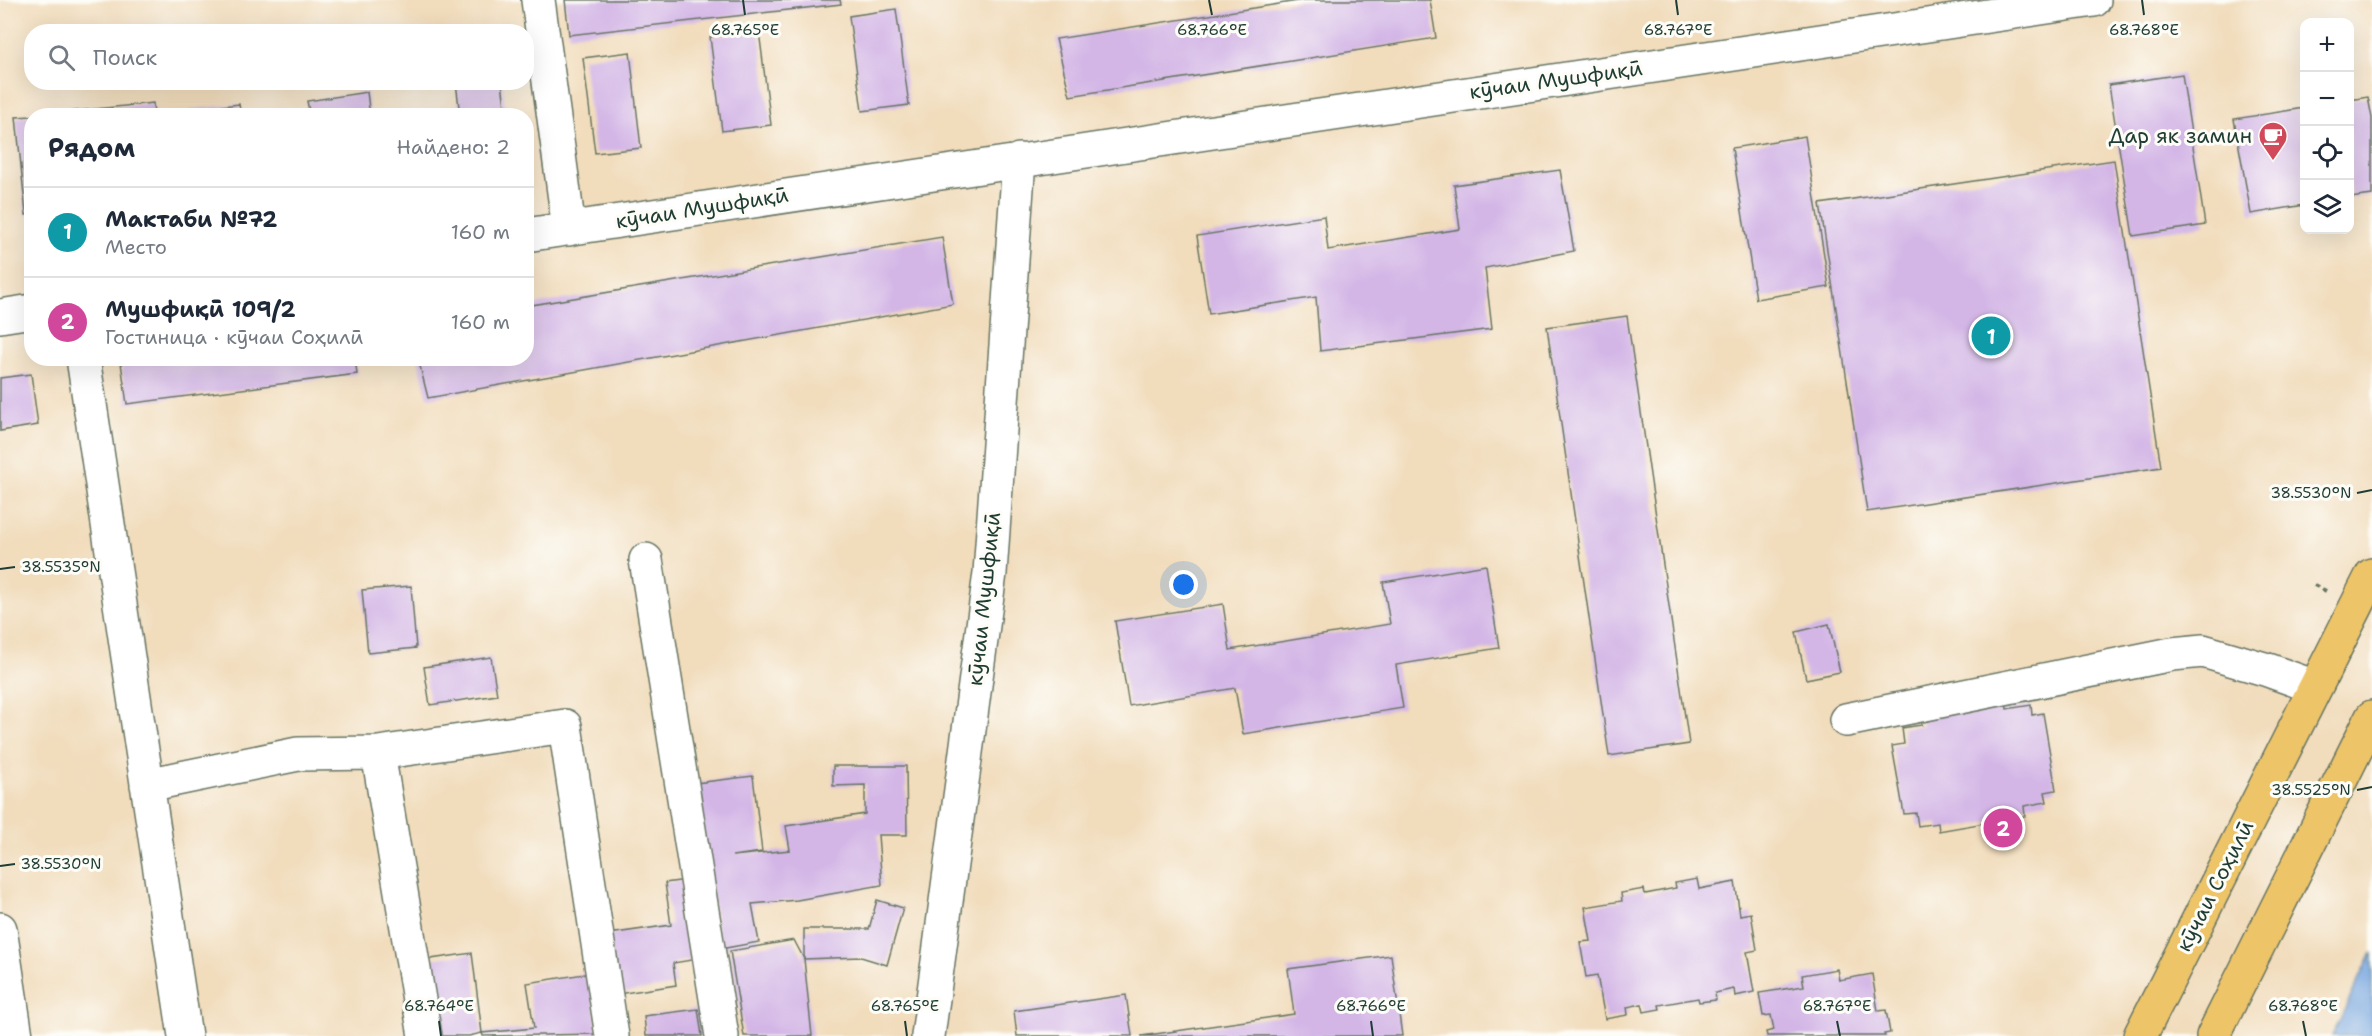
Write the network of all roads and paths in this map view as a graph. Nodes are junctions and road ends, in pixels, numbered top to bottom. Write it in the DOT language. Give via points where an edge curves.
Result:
graph roads {
  1 [pos="538,0"];
  2 [pos="2094,0"];
  3 [pos="1019,160"];
  4 [pos="569,229"];
  5 [pos="534,234"];
  6 [pos="24,312"];
  7 [pos="0,316"];
  8 [pos="84,366"];
  9 [pos="646,560"];
  10 [pos="2372,575"];
  11 [pos="2315,687"];
  12 [pos="2372,717"];
  13 [pos="1846,720"];
  14 [pos="378,753"];
  15 [pos="147,785"];
  16 [pos="0,929"];
  17 [pos="16,1036"];
  18 [pos="185,1036"];
  19 [pos="425,1036"];
  20 [pos="612,1036"];
  21 [pos="723,1036"];
  22 [pos="928,1036"];
  23 [pos="2140,1036"];
  24 [pos="2213,1036"];
  1 -- 4 [label="street"];
  2 -- 3 [label="street, кӯчаи Мушфиқӣ"];
  3 -- 4 [label="street, кӯчаи Мушфиқӣ"];
  3 -- 22 [label="street, кӯчаи Мушфиқӣ" via="990,573"];
  4 -- 5 [label="street, кӯчаи Мушфиқӣ"];
  6 -- 7 [label="street"];
  8 -- 15 [label="street"];
  9 -- 21 [label="street"];
  10 -- 11 [label="main road, кӯчаи Соҳилӣ"];
  11 -- 13 [label="street" via="2203,651"];
  11 -- 23 [label="main road, кӯчаи Соҳилӣ"];
  12 -- 24 [label="main road"];
  14 -- 15 [label="street" via="298,754"];
  14 -- 19 [label="street"];
  14 -- 20 [label="street" via="565,726"];
  15 -- 18 [label="street"];
  16 -- 17 [label="street"];
}
